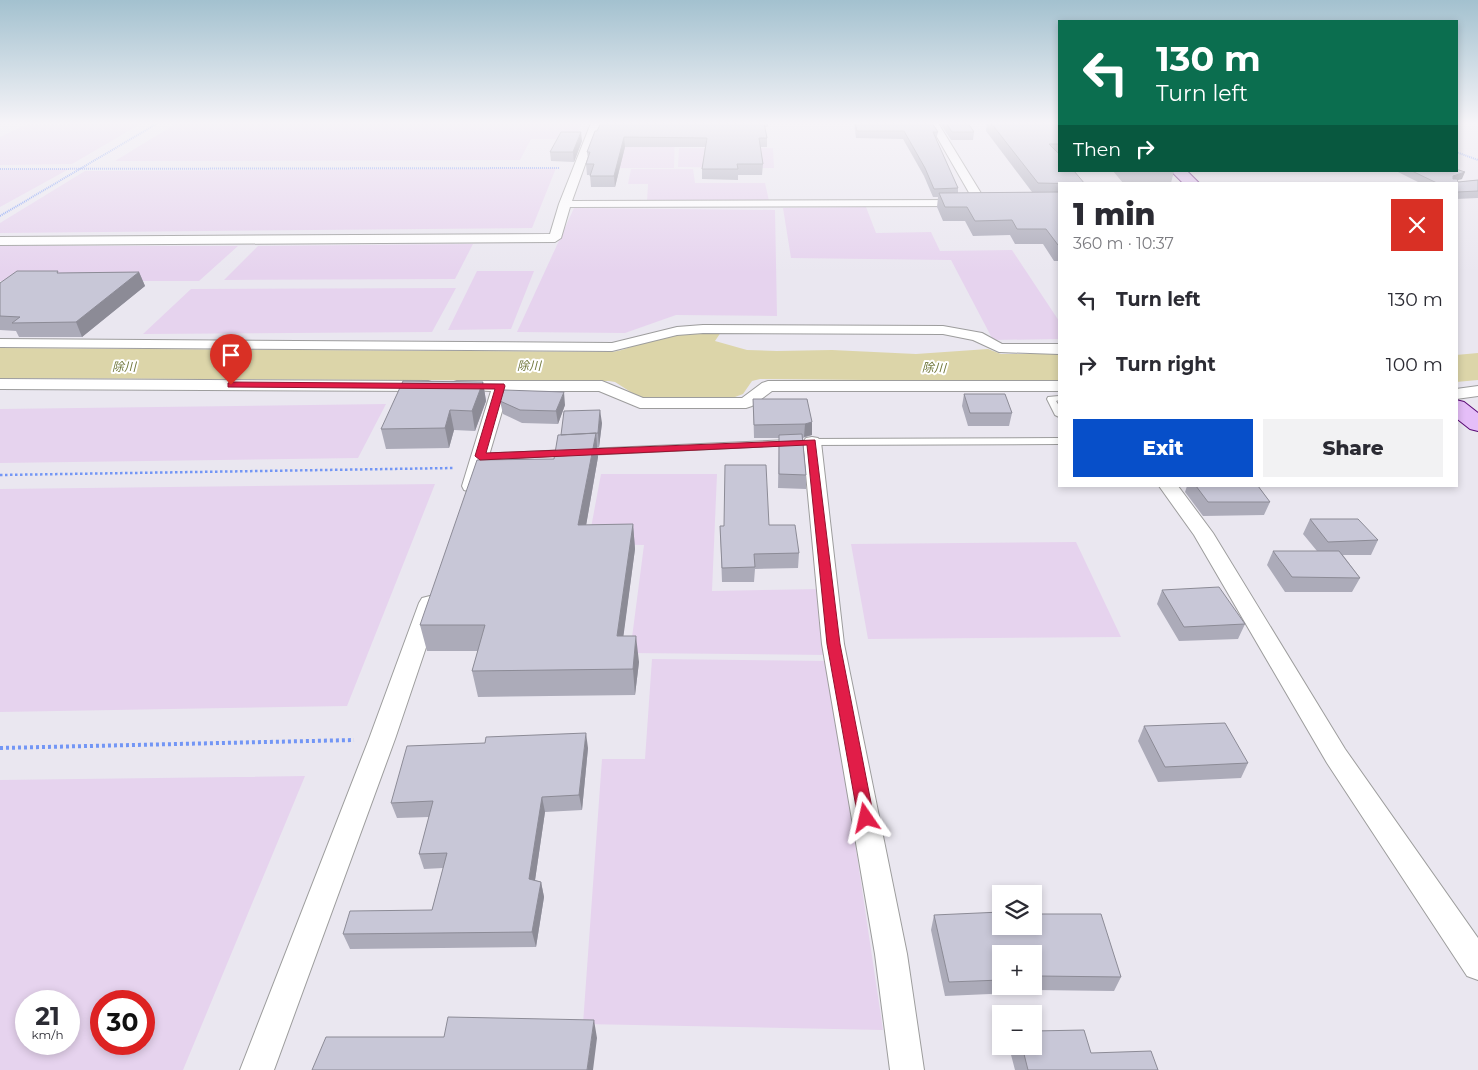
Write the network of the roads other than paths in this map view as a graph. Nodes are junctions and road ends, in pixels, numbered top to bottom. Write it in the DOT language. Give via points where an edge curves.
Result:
graph roads {
  1 [pos="578,173"];
  2 [pos="966,173"];
  3 [pos="1180,173"];
  4 [pos="1190,182"];
  5 [pos="565,204"];
  6 [pos="0,240"];
  7 [pos="0,343"];
  8 [pos="1058,350"];
  9 [pos="0,384"];
  10 [pos="500,386"];
  11 [pos="1058,386"];
  12 [pos="1478,392"];
  13 [pos="1458,394"];
  14 [pos="1058,398"];
  15 [pos="1458,409"];
  16 [pos="1058,413"];
  17 [pos="1478,424"];
  18 [pos="1058,441"];
  19 [pos="812,442"];
  20 [pos="479,462"];
  21 [pos="1169,487"];
  22 [pos="464,505"];
  23 [pos="438,580"];
  24 [pos="1478,965"];
  25 [pos="257,1070"];
  26 [pos="907,1070"];
  1 -- 5 [label="street"];
  2 -- 5 [label="street" via="986,203"];
  3 -- 4 [label="main road"];
  5 -- 6 [label="street" via="554,238"];
  7 -- 8 [label="street" via="612,347 677,331 703,329 860,328 943,330 977,336 999,348"];
  9 -- 10 [label="street"];
  10 -- 11 [label="street" via="602,386 640,403 746,403 768,386"];
  10 -- 20 [label="street"];
  12 -- 13 [label="street"];
  14 -- 16 [label="lane" via="1051,399"];
  15 -- 17 [label="main road"];
  18 -- 19 [label="lane"];
  19 -- 20 [label="lane"];
  19 -- 26 [label="street" via="833,644 892,954"];
  20 -- 22 [label="street"];
  21 -- 24 [label="street" via="1203,533 1336,756"];
  23 -- 25 [label="street" via="382,739"];
}
